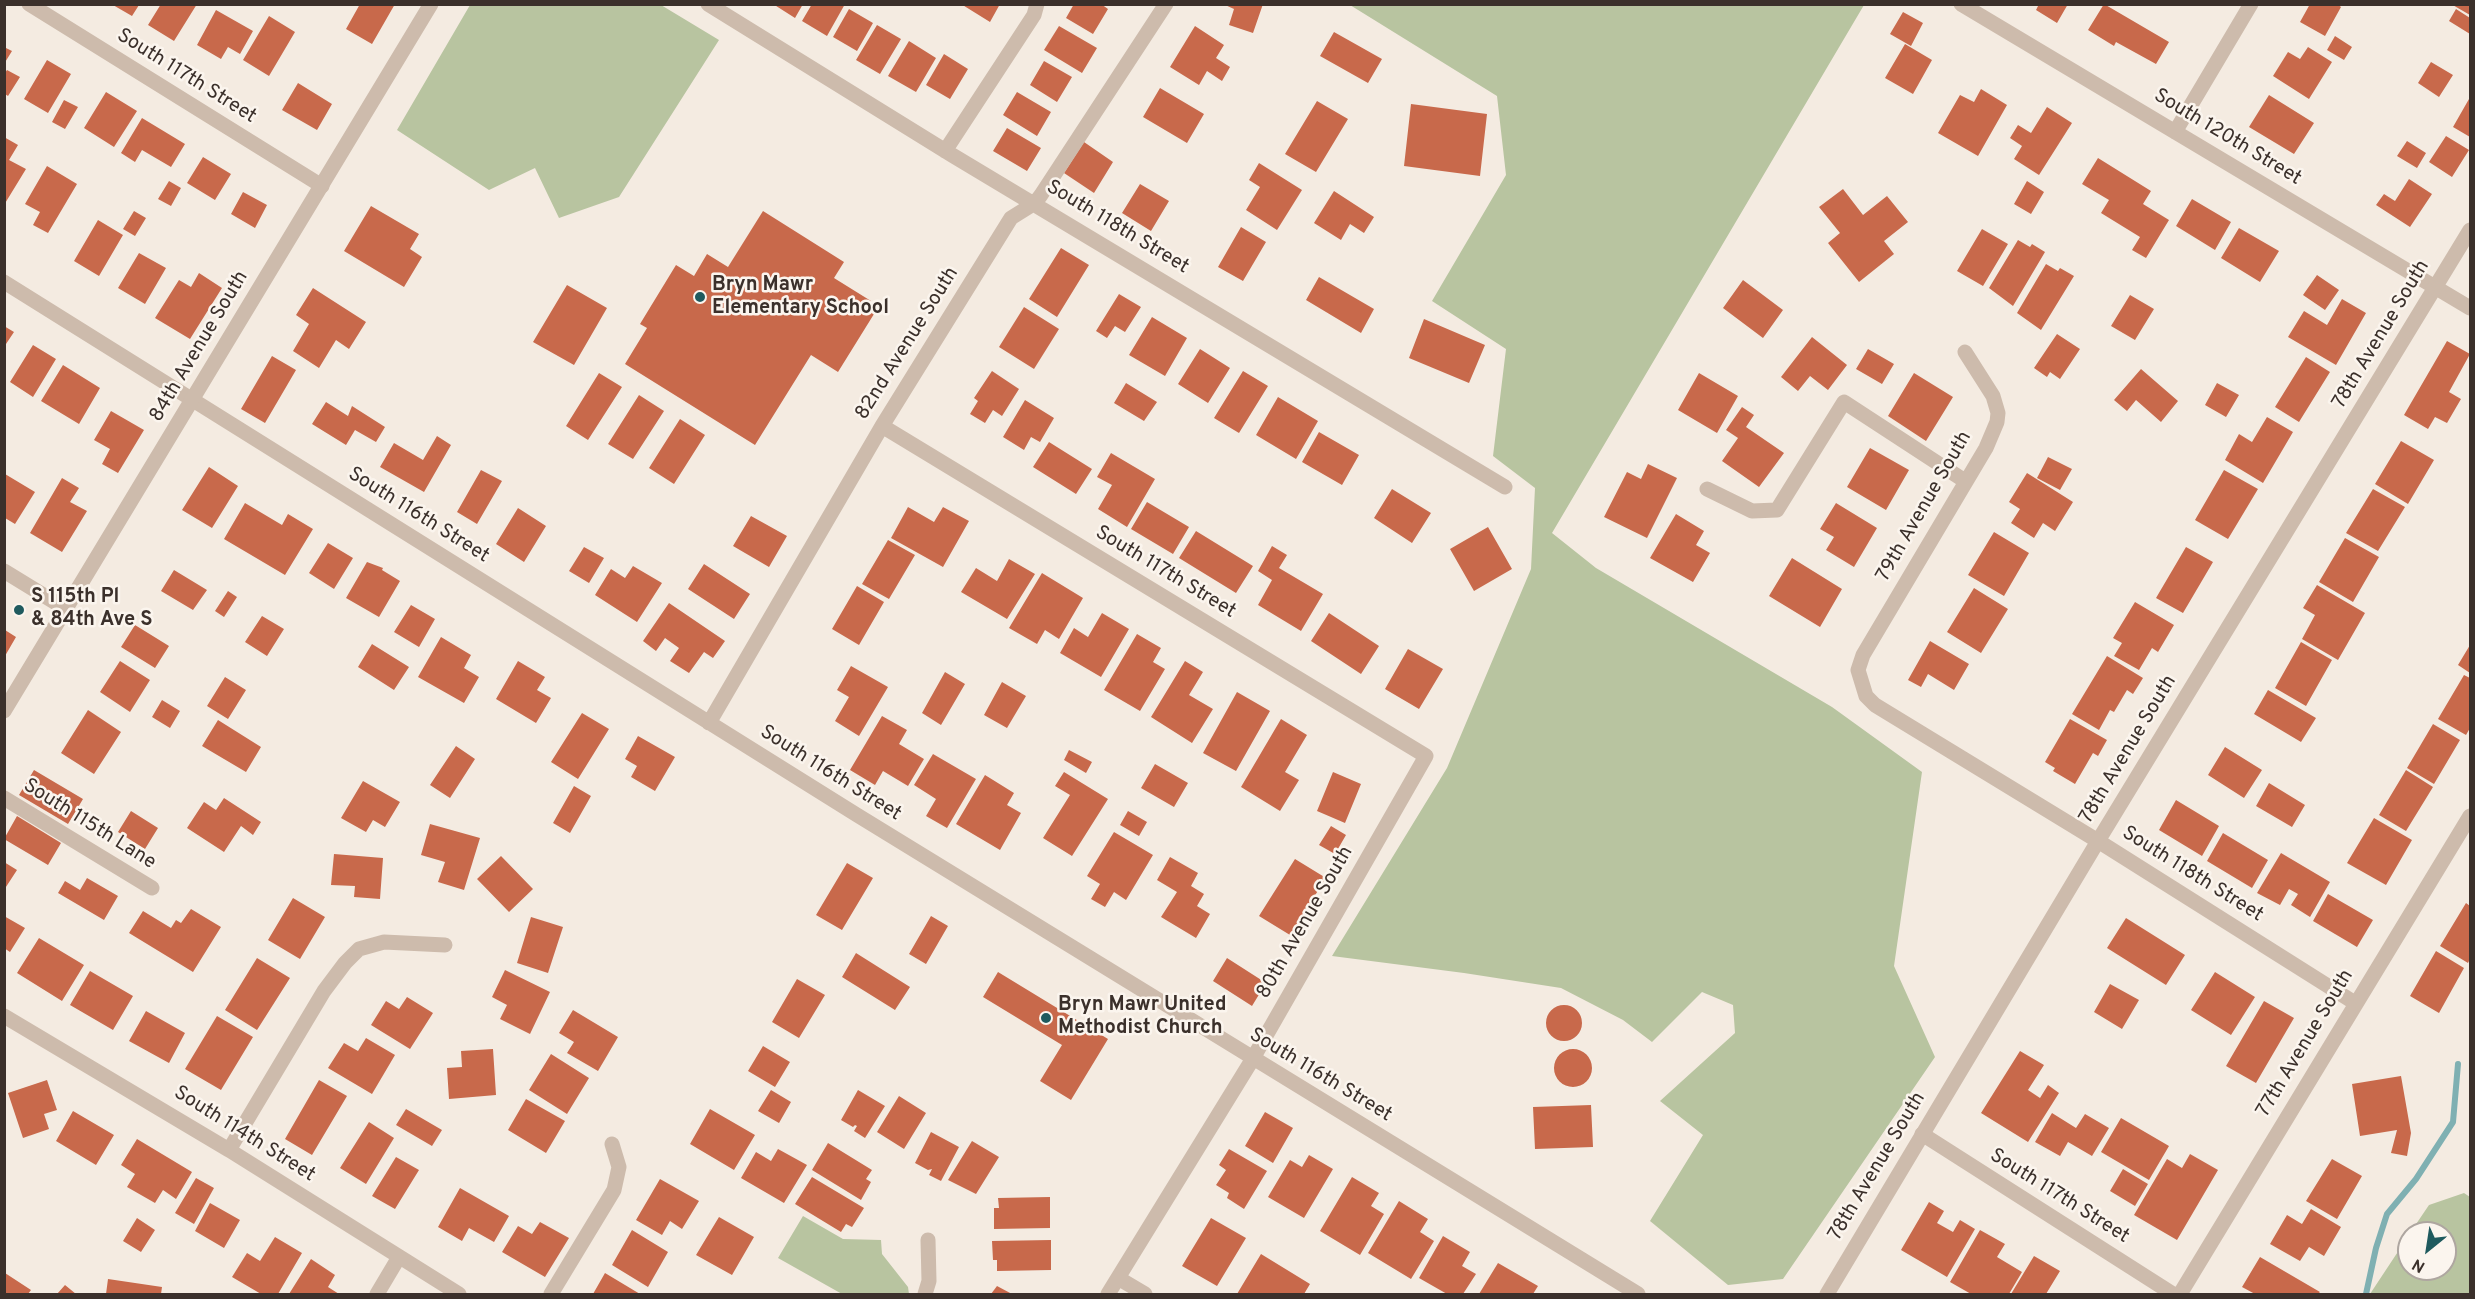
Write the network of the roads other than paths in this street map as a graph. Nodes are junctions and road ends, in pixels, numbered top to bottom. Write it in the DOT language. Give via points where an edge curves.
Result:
graph roads {
  1 [pos="29,4"];
  2 [pos="431,4"];
  3 [pos="708,4"];
  4 [pos="1036,4"];
  5 [pos="1166,4"];
  6 [pos="1961,4"];
  7 [pos="2251,4"];
  8 [pos="2175,132"];
  9 [pos="945,151"];
  10 [pos="322,186"];
  11 [pos="1035,203"];
  12 [pos="2470,230"];
  13 [pos="4,282"];
  14 [pos="2436,287"];
  15 [pos="2470,308"];
  16 [pos="1965,351"];
  17 [pos="192,400"];
  18 [pos="882,426"];
  19 [pos="1965,481"];
  20 [pos="1505,487"];
  21 [pos="1707,489"];
  22 [pos="4,571"];
  23 [pos="66,609"];
  24 [pos="1861,683"];
  25 [pos="4,711"];
  26 [pos="709,723"];
  27 [pos="1426,756"];
  28 [pos="4,798"];
  29 [pos="2470,816"];
  30 [pos="2098,841"];
  31 [pos="152,888"];
  32 [pos="445,945"];
  33 [pos="2355,1003"];
  34 [pos="4,1016"];
  35 [pos="1252,1060"];
  36 [pos="1922,1134"];
  37 [pos="612,1144"];
  38 [pos="230,1149"];
  39 [pos="928,1240"];
  40 [pos="399,1257"];
  41 [pos="1118,1278"];
  42 [pos="377,1294"];
  43 [pos="459,1294"];
  44 [pos="551,1294"];
  45 [pos="925,1294"];
  46 [pos="1108,1294"];
  47 [pos="1145,1294"];
  48 [pos="1638,1294"];
  49 [pos="1827,1294"];
  50 [pos="2173,1294"];
  51 [pos="2180,1294"];
  1 -- 10 [label="street, South 117th Street"];
  2 -- 10 [label="street, 84th Avenue South"];
  3 -- 9 [label="street, South 118th Street"];
  4 -- 9 [label="street" via="1034,15"];
  5 -- 11 [label="street, 82nd Avenue South"];
  6 -- 8 [label="street, South 120th Street"];
  7 -- 8 [label="street"];
  8 -- 14 [label="street, South 120th Street"];
  9 -- 11 [label="street, South 118th Street"];
  10 -- 17 [label="street, 84th Avenue South"];
  11 -- 18 [label="street, 82nd Avenue South" via="1011,218"];
  11 -- 20 [label="street, South 118th Street"];
  12 -- 14 [label="street, 78th Avenue South"];
  13 -- 17 [label="street, South 116th Street"];
  14 -- 15 [label="street, South 120th Street"];
  14 -- 30 [label="street, 78th Avenue South"];
  16 -- 19 [label="street, 79th Avenue South" via="1993,396 1998,413 1986,448"];
  17 -- 23 [label="street, 84th Avenue South"];
  17 -- 26 [label="street, South 116th Street"];
  18 -- 26 [label="street, 82nd Avenue South"];
  18 -- 27 [label="street, South 117th Street"];
  19 -- 21 [label="street" via="1844,402 1776,510 1752,511"];
  19 -- 24 [label="street, 79th Avenue South" via="1863,655 1858,670"];
  22 -- 23 [label="street"];
  23 -- 25 [label="street, 84th Avenue South"];
  24 -- 30 [label="street, South 118th Street" via="1875,705"];
  26 -- 35 [label="street, South 116th Street"];
  27 -- 35 [label="street, 80th Avenue South"];
  28 -- 31 [label="street, South 115th Lane"];
  29 -- 33 [label="street, 77th Avenue South"];
  30 -- 33 [label="street, South 118th Street"];
  30 -- 36 [label="street, 78th Avenue South"];
  32 -- 38 [label="street" via="384,942 359,949 324,991"];
  33 -- 51 [label="street, 77th Avenue South"];
  34 -- 38 [label="street, South 114th Street"];
  35 -- 41 [label="street, 80th Avenue South"];
  35 -- 48 [label="street, South 116th Street"];
  36 -- 49 [label="street, 78th Avenue South"];
  36 -- 50 [label="street, South 117th Street"];
  37 -- 44 [label="street" via="619,1167 614,1190"];
  38 -- 40 [label="street, South 114th Street"];
  39 -- 45 [label="street" via="929,1281"];
  40 -- 42 [label="street"];
  40 -- 43 [label="street, South 114th Street"];
  41 -- 46 [label="street, 80th Avenue South"];
  41 -- 47 [label="street"];
}
